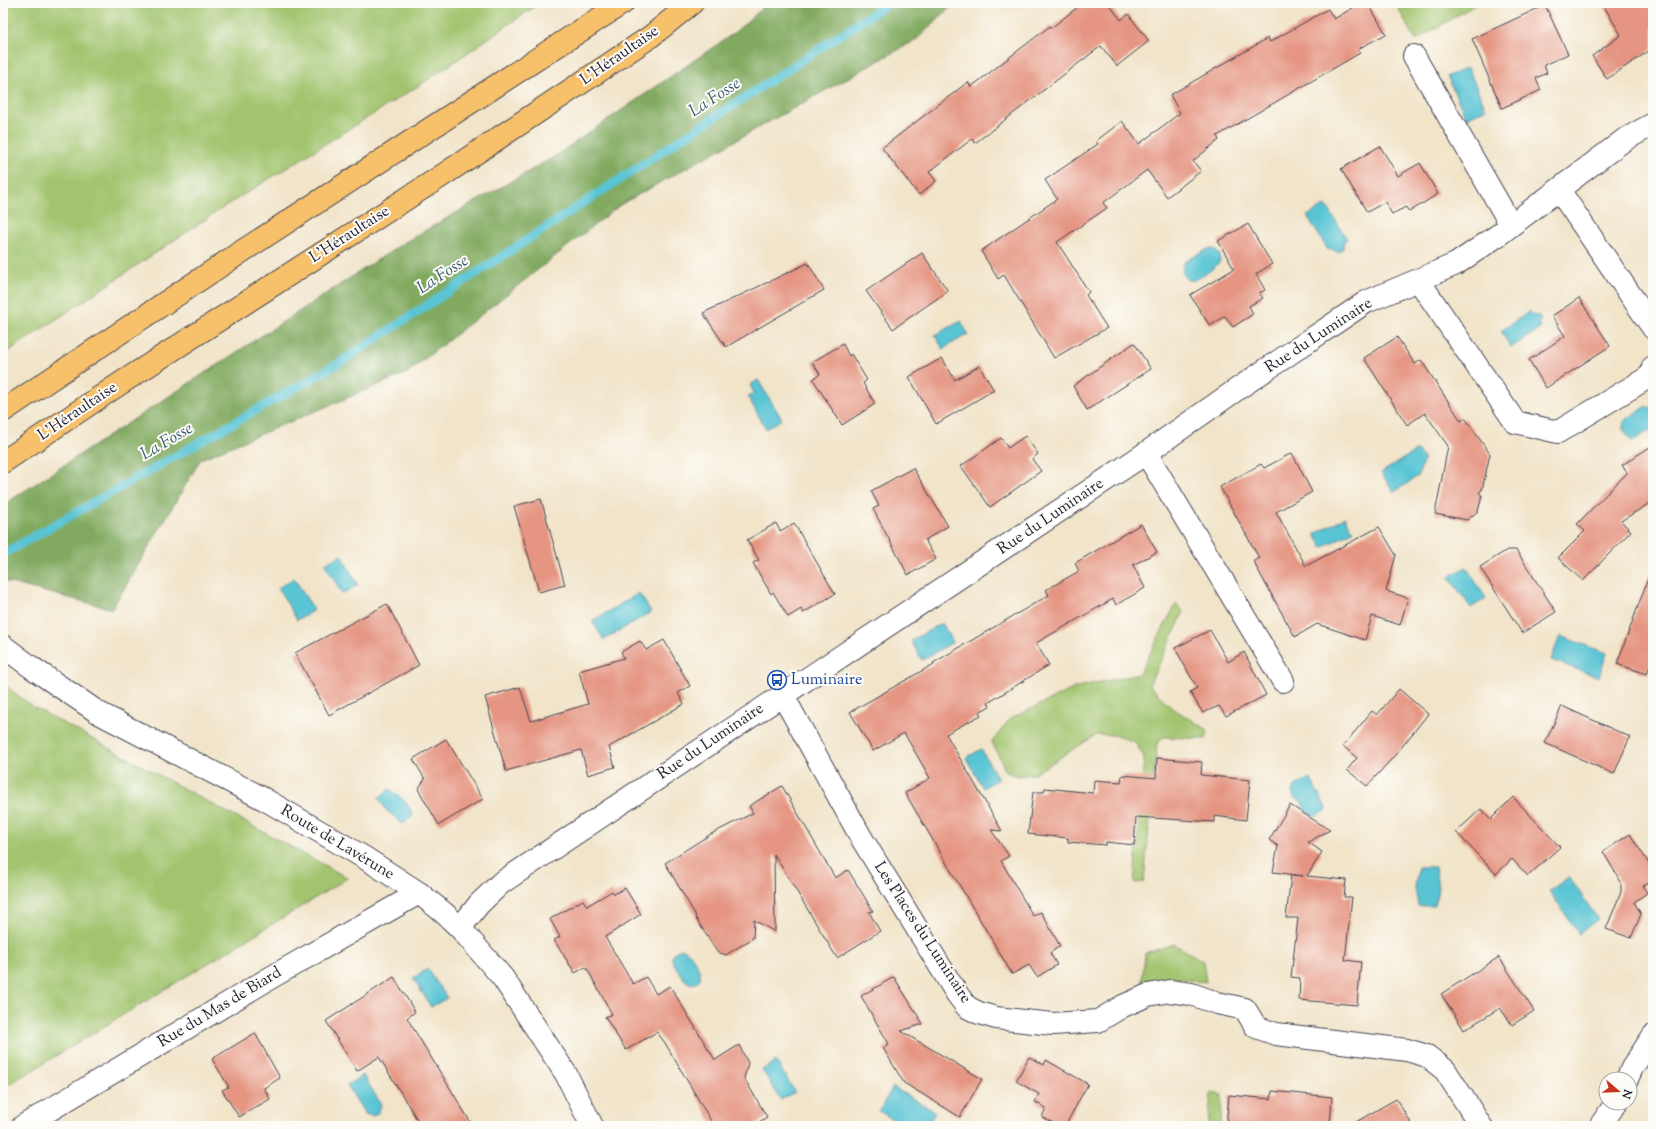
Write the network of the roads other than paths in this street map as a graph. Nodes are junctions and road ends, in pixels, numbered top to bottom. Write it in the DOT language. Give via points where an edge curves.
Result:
graph roads {
  1 [pos="623,3"];
  2 [pos="692,3"];
  3 [pos="1414,56"];
  4 [pos="1653,124"];
  5 [pos="1559,190"];
  6 [pos="1511,225"];
  7 [pos="1419,281"];
  8 [pos="1653,328"];
  9 [pos="1653,367"];
  10 [pos="3,411"];
  11 [pos="1146,453"];
  12 [pos="3,462"];
  13 [pos="3,646"];
  14 [pos="1283,681"];
  15 [pos="782,694"];
  16 [pos="419,894"];
  17 [pos="460,928"];
  18 [pos="1653,1036"];
  19 [pos="1631,1071"];
  20 [pos="1610,1111"];
  21 [pos="30,1124"];
  22 [pos="592,1126"];
  23 [pos="1481,1126"];
  24 [pos="1600,1126"];
  1 -- 10 [label="highway"];
  2 -- 12 [label="highway, L'Héraultaise" via="650,37 460,164"];
  3 -- 6 [label="street"];
  4 -- 5 [label="street, Rue du Luminaire" via="1624,140"];
  5 -- 6 [label="street, Rue du Luminaire"];
  5 -- 8 [label="street"];
  6 -- 7 [label="street, Rue du Luminaire" via="1456,264"];
  7 -- 9 [label="street" via="1515,422 1558,432 1652,375"];
  7 -- 11 [label="street, Rue du Luminaire" via="1366,302"];
  11 -- 14 [label="street"];
  11 -- 15 [label="street, Rue du Luminaire"];
  13 -- 16 [label="street, Route de Lavérune" via="100,713 264,799 365,858"];
  15 -- 17 [label="street, Rue du Luminaire" via="501,883 479,904"];
  15 -- 23 [label="street, Les Places du Luminaire" via="862,840 957,994 967,1006 996,1018 1053,1024 1098,1021 1148,995 1170,990 1191,994 1245,1009 1256,1027 1276,1034 1407,1050 1427,1056 1445,1070"];
  16 -- 17 [label="street, Route de Lavérune"];
  16 -- 21 [label="street, Rue du Mas de Biard" via="263,982"];
  17 -- 22 [label="street, Route de Lavérune" via="503,978 566,1074"];
  18 -- 19 [label="street"];
  20 -- 24 [label="street"];
}
